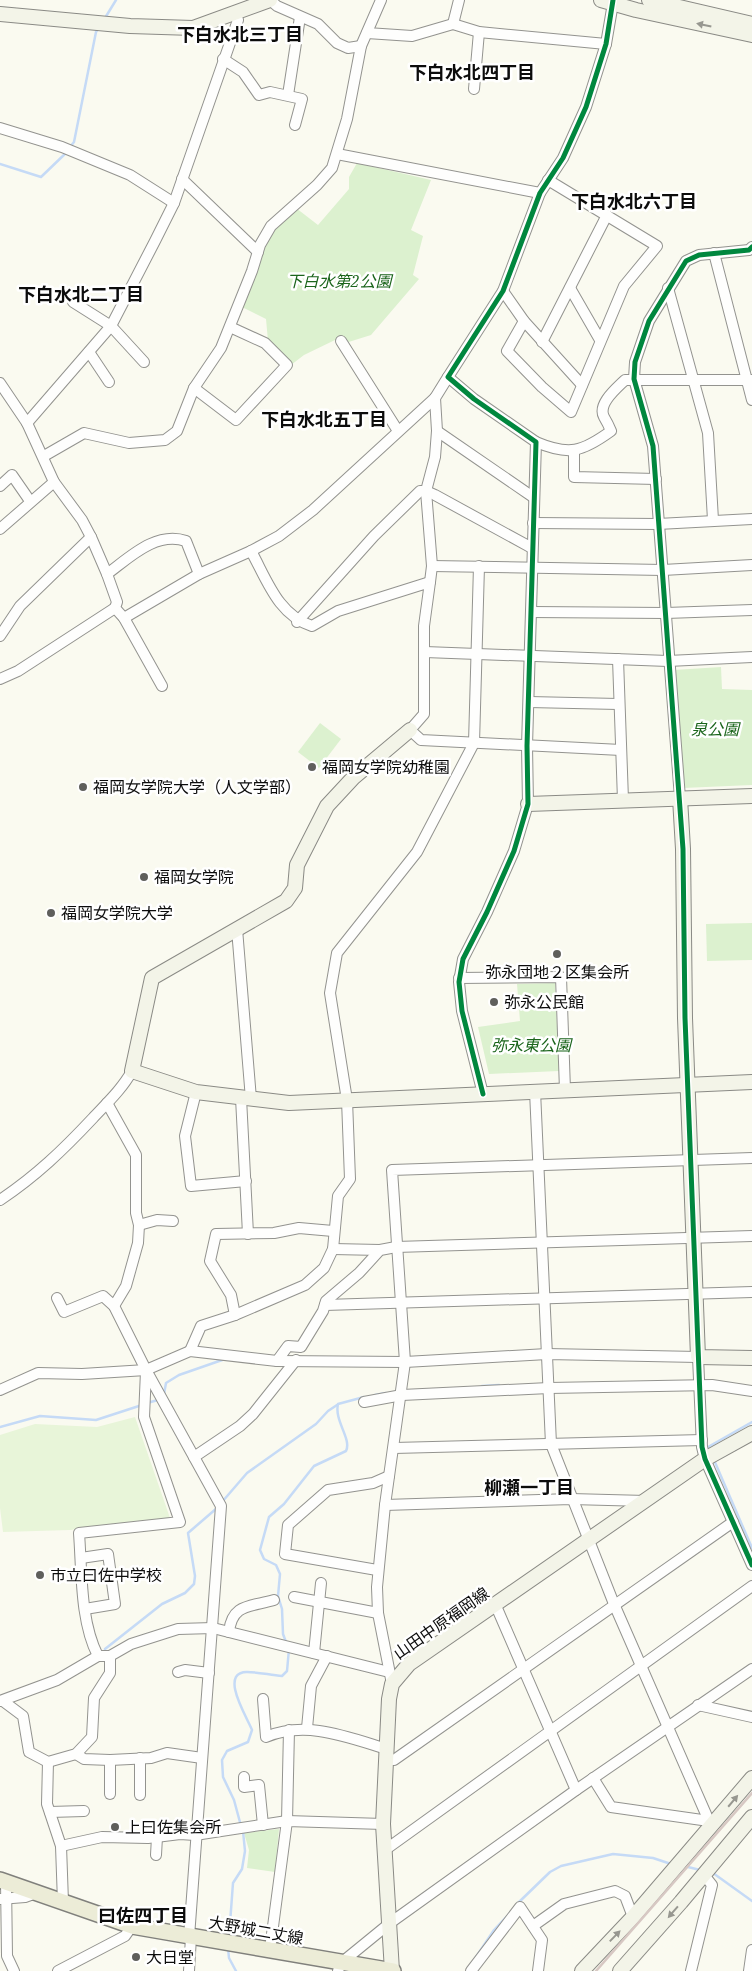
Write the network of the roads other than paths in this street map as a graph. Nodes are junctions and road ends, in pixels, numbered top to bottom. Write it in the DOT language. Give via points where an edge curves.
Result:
graph roads {
  1 [pos="270,0"];
  2 [pos="381,0"];
  3 [pos="459,0"];
  4 [pos="649,0"];
  5 [pos="609,1"];
  6 [pos="236,13"];
  7 [pos="0,14"];
  8 [pos="300,17"];
  9 [pos="453,24"];
  10 [pos="752,24"];
  11 [pos="479,32"];
  12 [pos="367,33"];
  13 [pos="752,35"];
  14 [pos="606,44"];
  15 [pos="361,46"];
  16 [pos="223,59"];
  17 [pos="474,89"];
  18 [pos="288,95"];
  19 [pos="295,125"];
  20 [pos="0,128"];
  21 [pos="337,154"];
  22 [pos="182,179"];
  23 [pos="548,180"];
  24 [pos="540,192"];
  25 [pos="174,203"];
  26 [pos="608,216"];
  27 [pos="752,247"];
  28 [pos="258,252"];
  29 [pos="714,253"];
  30 [pos="570,288"];
  31 [pos="668,288"];
  32 [pos="503,291"];
  33 [pos="74,302"];
  34 [pos="524,321"];
  35 [pos="111,326"];
  36 [pos="230,327"];
  37 [pos="600,340"];
  38 [pos="341,341"];
  39 [pos="542,342"];
  40 [pos="89,352"];
  41 [pos="144,362"];
  42 [pos="448,377"];
  43 [pos="634,380"];
  44 [pos="693,381"];
  45 [pos="750,381"];
  46 [pos="109,382"];
  47 [pos="0,383"];
  48 [pos="582,385"];
  49 [pos="194,388"];
  50 [pos="435,398"];
  51 [pos="752,400"];
  52 [pos="27,423"];
  53 [pos="398,431"];
  54 [pos="437,431"];
  55 [pos="536,442"];
  56 [pos="574,450"];
  57 [pos="44,456"];
  58 [pos="656,479"];
  59 [pos="54,482"];
  60 [pos="0,486"];
  61 [pos="426,491"];
  62 [pos="533,497"];
  63 [pos="30,501"];
  64 [pos="752,519"];
  65 [pos="713,520"];
  66 [pos="533,523"];
  67 [pos="658,524"];
  68 [pos="0,529"];
  69 [pos="91,537"];
  70 [pos="532,548"];
  71 [pos="251,551"];
  72 [pos="752,565"];
  73 [pos="432,566"];
  74 [pos="479,566"];
  75 [pos="531,566"];
  76 [pos="663,570"];
  77 [pos="107,574"];
  78 [pos="199,574"];
  79 [pos="430,582"];
  80 [pos="115,608"];
  81 [pos="752,610"];
  82 [pos="531,612"];
  83 [pos="666,613"];
  84 [pos="124,618"];
  85 [pos="298,622"];
  86 [pos="0,636"];
  87 [pos="425,652"];
  88 [pos="477,655"];
  89 [pos="531,657"];
  90 [pos="752,657"];
  91 [pos="618,660"];
  92 [pos="668,661"];
  93 [pos="0,679"];
  94 [pos="162,686"];
  95 [pos="528,702"];
  96 [pos="618,704"];
  97 [pos="410,730"];
  98 [pos="474,743"];
  99 [pos="526,746"];
  100 [pos="621,750"];
  101 [pos="752,796"];
  102 [pos="680,798"];
  103 [pos="623,800"];
  104 [pos="528,804"];
  105 [pos="237,929"];
  106 [pos="460,978"];
  107 [pos="132,1071"];
  108 [pos="752,1082"];
  109 [pos="688,1084"];
  110 [pos="565,1090"];
  111 [pos="535,1091"];
  112 [pos="196,1092"];
  113 [pos="483,1094"];
  114 [pos="246,1099"];
  115 [pos="347,1100"];
  116 [pos="107,1103"];
  117 [pos="752,1158"];
  118 [pos="691,1159"];
  119 [pos="539,1165"];
  120 [pos="246,1181"];
  121 [pos="0,1200"];
  122 [pos="172,1221"];
  123 [pos="139,1225"];
  124 [pos="333,1231"];
  125 [pos="248,1234"];
  126 [pos="752,1236"];
  127 [pos="694,1237"];
  128 [pos="543,1242"];
  129 [pos="396,1247"];
  130 [pos="333,1249"];
  131 [pos="380,1250"];
  132 [pos="752,1292"];
  133 [pos="696,1294"];
  134 [pos="57,1298"];
  135 [pos="545,1299"];
  136 [pos="401,1303"];
  137 [pos="325,1305"];
  138 [pos="114,1306"];
  139 [pos="235,1315"];
  140 [pos="190,1351"];
  141 [pos="547,1354"];
  142 [pos="698,1357"];
  143 [pos="752,1358"];
  144 [pos="296,1360"];
  145 [pos="277,1361"];
  146 [pos="405,1362"];
  147 [pos="146,1370"];
  148 [pos="700,1387"];
  149 [pos="549,1388"];
  150 [pos="0,1390"];
  151 [pos="402,1391"];
  152 [pos="752,1391"];
  153 [pos="364,1402"];
  154 [pos="752,1434"];
  155 [pos="702,1440"];
  156 [pos="551,1444"];
  157 [pos="394,1448"];
  158 [pos="194,1457"];
  159 [pos="710,1457"];
  160 [pos="389,1476"];
  161 [pos="572,1499"];
  162 [pos="646,1501"];
  163 [pos="385,1505"];
  164 [pos="733,1522"];
  165 [pos="588,1541"];
  166 [pos="750,1553"];
  167 [pos="81,1558"];
  168 [pos="752,1565"];
  169 [pos="377,1570"];
  170 [pos="321,1583"];
  171 [pos="752,1586"];
  172 [pos="294,1597"];
  173 [pos="274,1600"];
  174 [pos="319,1603"];
  175 [pos="614,1604"];
  176 [pos="496,1606"];
  177 [pos="86,1609"];
  178 [pos="378,1614"];
  179 [pos="213,1628"];
  180 [pos="229,1632"];
  181 [pos="314,1653"];
  182 [pos="98,1656"];
  183 [pos="110,1656"];
  184 [pos="327,1656"];
  185 [pos="640,1665"];
  186 [pos="524,1668"];
  187 [pos="752,1669"];
  188 [pos="178,1672"];
  189 [pos="209,1673"];
  190 [pos="391,1678"];
  191 [pos="263,1699"];
  192 [pos="1,1701"];
  193 [pos="698,1705"];
  194 [pos="752,1717"];
  195 [pos="667,1727"];
  196 [pos="307,1728"];
  197 [pos="289,1730"];
  198 [pos="550,1730"];
  199 [pos="76,1754"];
  200 [pos="386,1755"];
  201 [pos="140,1758"];
  202 [pos="202,1758"];
  203 [pos="110,1760"];
  204 [pos="48,1762"];
  205 [pos="244,1776"];
  206 [pos="594,1778"];
  207 [pos="752,1778"];
  208 [pos="576,1790"];
  209 [pos="110,1794"];
  210 [pos="140,1795"];
  211 [pos="50,1812"];
  212 [pos="84,1812"];
  213 [pos="752,1817"];
  214 [pos="287,1821"];
  215 [pos="711,1823"];
  216 [pos="383,1824"];
  217 [pos="263,1825"];
  218 [pos="195,1835"];
  219 [pos="157,1837"];
  220 [pos="61,1846"];
  221 [pos="385,1850"];
  222 [pos="156,1855"];
  223 [pos="704,1875"];
  224 [pos="3,1881"];
  225 [pos="36,1893"];
  226 [pos="4,1899"];
  227 [pos="63,1902"];
  228 [pos="633,1917"];
  229 [pos="390,1923"];
  230 [pos="132,1926"];
  231 [pos="533,1926"];
  232 [pos="190,1937"];
  233 [pos="270,1949"];
  234 [pos="752,1950"];
  235 [pos="340,1967"];
  236 [pos="14,1971"];
  237 [pos="58,1971"];
  238 [pos="189,1971"];
  239 [pos="392,1971"];
  240 [pos="471,1971"];
  241 [pos="538,1971"];
  242 [pos="582,1971"];
  243 [pos="620,1971"];
  244 [pos="691,1971"];
  245 [pos="749,1971"];
  1 -- 6 [label="street"];
  1 -- 8 [label="street"];
  2 -- 12 [label="street"];
  3 -- 9 [label="street"];
  4 -- 10 [label="street"];
  13 -- 5 [label="street, one-way"];
  5 -- 14 [label="street"];
  6 -- 7 [label="street" via="192,28"];
  6 -- 16 [label="street" via="238,20"];
  8 -- 15 [label="street" via="318,24 348,48"];
  8 -- 18 [label="street"];
  9 -- 11 [label="street"];
  9 -- 12 [label="street" via="412,36"];
  11 -- 14 [label="street"];
  11 -- 17 [label="street"];
  12 -- 15 [label="street"];
  14 -- 23 [label="street" via="586,107 563,158"];
  15 -- 21 [label="street"];
  16 -- 18 [label="street" via="243,72 259,95 270,92"];
  16 -- 22 [label="street"];
  18 -- 19 [label="street" via="302,99"];
  20 -- 25 [label="street" via="62,147 130,175"];
  21 -- 24 [label="street"];
  21 -- 28 [label="street" via="332,168 317,185 271,226"];
  22 -- 25 [label="street"];
  22 -- 28 [label="street"];
  23 -- 24 [label="street"];
  23 -- 26 [label="street"];
  24 -- 32 [label="street"];
  25 -- 35 [label="street"];
  26 -- 30 [label="street"];
  26 -- 37 [label="street" via="656,246 624,286"];
  27 -- 29 [label="street"];
  28 -- 36 [label="street"];
  29 -- 31 [label="street" via="686,261"];
  29 -- 45 [label="street"];
  30 -- 37 [label="street"];
  30 -- 39 [label="street"];
  31 -- 43 [label="street" via="649,321 635,362"];
  31 -- 44 [label="street"];
  32 -- 34 [label="street"];
  32 -- 42 [label="street"];
  33 -- 35 [label="street"];
  34 -- 39 [label="street"];
  34 -- 48 [label="street" via="507,351 571,412"];
  35 -- 40 [label="street"];
  35 -- 41 [label="street"];
  36 -- 49 [label="street" via="221,348"];
  36 -- 49 [label="street" via="264,343 287,365 236,420"];
  37 -- 48 [label="street"];
  38 -- 53 [label="street"];
  39 -- 48 [label="street"];
  40 -- 46 [label="street"];
  40 -- 52 [label="street"];
  42 -- 50 [label="street"];
  42 -- 55 [label="street"];
  43 -- 44 [label="street"];
  43 -- 56 [label="street" via="625,380 604,406 603,415 611,431 593,445"];
  43 -- 58 [label="street" via="653,446"];
  44 -- 45 [label="street"];
  44 -- 65 [label="street" via="708,434"];
  45 -- 51 [label="street"];
  47 -- 52 [label="street"];
  49 -- 57 [label="street" via="177,431 165,440 129,443 84,433"];
  50 -- 53 [label="street"];
  50 -- 54 [label="street"];
  52 -- 57 [label="street"];
  53 -- 71 [label="street" via="313,510 279,536"];
  54 -- 61 [label="street" via="435,457"];
  54 -- 62 [label="street"];
  55 -- 56 [label="street" via="558,451"];
  55 -- 62 [label="street"];
  56 -- 58 [label="street" via="574,478"];
  57 -- 59 [label="street"];
  58 -- 67 [label="street"];
  59 -- 63 [label="street"];
  59 -- 69 [label="street"];
  60 -- 63 [label="street" via="12,475"];
  61 -- 70 [label="street"];
  61 -- 73 [label="street"];
  61 -- 85 [label="street" via="420,491 374,536"];
  62 -- 66 [label="street"];
  63 -- 68 [label="street"];
  64 -- 65 [label="street"];
  65 -- 67 [label="street"];
  66 -- 67 [label="street"];
  66 -- 70 [label="street"];
  67 -- 76 [label="street"];
  69 -- 77 [label="street"];
  69 -- 86 [label="street" via="20,606"];
  70 -- 75 [label="street"];
  71 -- 78 [label="street"];
  71 -- 85 [label="street" via="284,610"];
  72 -- 76 [label="street"];
  73 -- 74 [label="street"];
  73 -- 79 [label="street"];
  74 -- 75 [label="street"];
  74 -- 88 [label="street"];
  75 -- 76 [label="street"];
  75 -- 82 [label="street"];
  76 -- 83 [label="street"];
  77 -- 78 [label="street" via="160,539 177,538 186,541"];
  77 -- 80 [label="street" via="117,602"];
  78 -- 84 [label="street"];
  79 -- 85 [label="street" via="338,611 312,626"];
  79 -- 87 [label="street" via="424,626"];
  80 -- 84 [label="street"];
  80 -- 93 [label="street" via="18,671"];
  81 -- 83 [label="street"];
  82 -- 83 [label="street"];
  82 -- 89 [label="street"];
  83 -- 92 [label="street"];
  84 -- 94 [label="street"];
  87 -- 88 [label="street"];
  87 -- 97 [label="street" via="424,714"];
  88 -- 89 [label="street"];
  88 -- 98 [label="street"];
  89 -- 91 [label="street"];
  89 -- 95 [label="street"];
  90 -- 92 [label="street"];
  91 -- 92 [label="street"];
  91 -- 96 [label="street"];
  92 -- 102 [label="street"];
  95 -- 96 [label="street"];
  95 -- 99 [label="street"];
  96 -- 100 [label="street"];
  97 -- 98 [label="street" via="421,740"];
  97 -- 105 [label="street" via="353,778 327,806 297,865 295,888 286,901"];
  98 -- 99 [label="street"];
  98 -- 115 [label="street" via="417,852 337,953 330,993"];
  99 -- 100 [label="street"];
  99 -- 104 [label="street"];
  100 -- 103 [label="street"];
  101 -- 102 [label="street"];
  102 -- 103 [label="street"];
  102 -- 109 [label="street"];
  103 -- 104 [label="street"];
  104 -- 106 [label="street" via="514,852 462,959"];
  105 -- 107 [label="street" via="152,978"];
  105 -- 114 [label="street"];
  106 -- 110 [label="street" via="561,977"];
  106 -- 113 [label="street" via="462,1012"];
  107 -- 112 [label="street"];
  107 -- 116 [label="street"];
  108 -- 109 [label="street"];
  109 -- 110 [label="street"];
  109 -- 118 [label="street"];
  110 -- 111 [label="street"];
  111 -- 113 [label="street"];
  111 -- 119 [label="street"];
  112 -- 114 [label="street"];
  112 -- 120 [label="street" via="186,1136 191,1186"];
  113 -- 115 [label="street"];
  114 -- 115 [label="street" via="289,1103"];
  114 -- 120 [label="street"];
  115 -- 124 [label="street" via="350,1178 338,1196"];
  116 -- 121 [label="street" via="32,1179"];
  116 -- 123 [label="street" via="136,1155"];
  117 -- 118 [label="street"];
  118 -- 119 [label="street"];
  118 -- 127 [label="street"];
  119 -- 128 [label="street"];
  119 -- 129 [label="street" via="392,1170"];
  120 -- 125 [label="street"];
  122 -- 123 [label="street" via="156,1220"];
  123 -- 138 [label="street" via="138,1243 126,1286"];
  124 -- 125 [label="street" via="299,1228"];
  124 -- 130 [label="street"];
  125 -- 139 [label="street" via="216,1234 210,1261 230,1295"];
  126 -- 127 [label="street"];
  127 -- 128 [label="street"];
  127 -- 133 [label="street"];
  128 -- 129 [label="street"];
  128 -- 135 [label="street"];
  129 -- 131 [label="street"];
  129 -- 136 [label="street"];
  130 -- 131 [label="street"];
  130 -- 139 [label="street" via="324,1268 305,1285"];
  131 -- 137 [label="street"];
  132 -- 133 [label="street"];
  133 -- 135 [label="street"];
  133 -- 142 [label="street"];
  134 -- 138 [label="street" via="64,1312 103,1296"];
  135 -- 136 [label="street"];
  135 -- 141 [label="street"];
  136 -- 137 [label="street"];
  136 -- 146 [label="street"];
  137 -- 145 [label="street" via="301,1347 288,1346"];
  138 -- 147 [label="street"];
  139 -- 140 [label="street" via="201,1326"];
  140 -- 145 [label="street"];
  140 -- 147 [label="street"];
  141 -- 142 [label="street"];
  141 -- 146 [label="street"];
  141 -- 149 [label="street"];
  142 -- 143 [label="street"];
  142 -- 148 [label="street"];
  144 -- 145 [label="street"];
  144 -- 146 [label="street"];
  144 -- 158 [label="street" via="253,1414"];
  146 -- 151 [label="street"];
  147 -- 150 [label="street" via="38,1373"];
  147 -- 158 [label="street"];
  147 -- 167 [label="street" via="144,1417 180,1522 79,1533"];
  148 -- 149 [label="street"];
  148 -- 152 [label="street" via="712,1385"];
  148 -- 155 [label="street"];
  149 -- 151 [label="street"];
  149 -- 156 [label="street"];
  151 -- 153 [label="street"];
  151 -- 157 [label="street"];
  154 -- 159 [label="street, 山田中原福岡線"];
  155 -- 156 [label="street"];
  155 -- 159 [label="street"];
  156 -- 157 [label="street"];
  156 -- 161 [label="street"];
  157 -- 160 [label="street"];
  158 -- 179 [label="street" via="220,1503"];
  159 -- 162 [label="street, 山田中原福岡線"];
  159 -- 164 [label="street"];
  160 -- 163 [label="street"];
  160 -- 169 [label="street" via="373,1483 328,1490 288,1526 285,1554"];
  161 -- 162 [label="street"];
  161 -- 163 [label="street"];
  161 -- 165 [label="street"];
  162 -- 165 [label="street, 山田中原福岡線"];
  163 -- 169 [label="street"];
  164 -- 166 [label="street"];
  164 -- 175 [label="street"];
  165 -- 175 [label="street"];
  165 -- 176 [label="street, 山田中原福岡線"];
  166 -- 168 [label="street"];
  167 -- 177 [label="street"];
  167 -- 177 [label="street" via="108,1554 115,1604"];
  169 -- 178 [label="street"];
  170 -- 174 [label="street"];
  171 -- 185 [label="street"];
  172 -- 174 [label="street"];
  173 -- 180 [label="street" via="234,1612"];
  174 -- 178 [label="street"];
  174 -- 181 [label="street"];
  175 -- 185 [label="street"];
  175 -- 186 [label="street"];
  176 -- 186 [label="street"];
  176 -- 190 [label="street, 山田中原福岡線"];
  177 -- 182 [label="street"];
  178 -- 190 [label="street"];
  179 -- 180 [label="street"];
  179 -- 183 [label="street" via="178,1628 131,1644"];
  179 -- 189 [label="street"];
  180 -- 181 [label="street"];
  181 -- 184 [label="street"];
  182 -- 183 [label="street"];
  182 -- 192 [label="street" via="57,1680"];
  183 -- 199 [label="street" via="110,1673 94,1698 92,1737"];
  184 -- 190 [label="street"];
  184 -- 196 [label="street" via="311,1686"];
  185 -- 195 [label="street"];
  185 -- 198 [label="street"];
  186 -- 198 [label="street"];
  186 -- 200 [label="street" via="394,1760"];
  187 -- 193 [label="street"];
  188 -- 189 [label="street"];
  189 -- 202 [label="street"];
  190 -- 200 [label="street, 山田中原福岡線"];
  191 -- 197 [label="street" via="266,1737"];
  192 -- 204 [label="street" via="23,1716 28,1752"];
  193 -- 194 [label="street"];
  193 -- 195 [label="street"];
  195 -- 206 [label="street"];
  195 -- 215 [label="street"];
  196 -- 197 [label="street"];
  196 -- 200 [label="street"];
  197 -- 214 [label="street"];
  198 -- 208 [label="street"];
  198 -- 221 [label="street"];
  199 -- 203 [label="street" via="84,1759"];
  199 -- 204 [label="street"];
  200 -- 216 [label="street, 山田中原福岡線"];
  201 -- 202 [label="street" via="167,1753"];
  201 -- 203 [label="street"];
  201 -- 210 [label="street"];
  202 -- 218 [label="street"];
  203 -- 209 [label="street"];
  204 -- 211 [label="street" via="47,1804"];
  205 -- 217 [label="street" via="244,1787 259,1785"];
  206 -- 208 [label="street"];
  206 -- 215 [label="street" via="612,1807"];
  215 -- 207 [label="street, one-way"];
  208 -- 229 [label="street"];
  211 -- 212 [label="street"];
  211 -- 220 [label="street"];
  213 -- 223 [label="street"];
  214 -- 216 [label="street"];
  214 -- 217 [label="street"];
  214 -- 233 [label="street"];
  215 -- 228 [label="street"];
  216 -- 221 [label="street, 山田中原福岡線"];
  217 -- 218 [label="street"];
  218 -- 219 [label="street"];
  218 -- 232 [label="street"];
  219 -- 220 [label="street" via="102,1837"];
  219 -- 222 [label="street"];
  220 -- 227 [label="street"];
  221 -- 229 [label="street, 山田中原福岡線"];
  223 -- 243 [label="street, one-way"];
  223 -- 244 [label="street" via="712,1885"];
  224 -- 225 [label="main road, 大野城二丈線"];
  224 -- 226 [label="street"];
  225 -- 226 [label="street" via="25,1898"];
  225 -- 227 [label="main road, 大野城二丈線"];
  226 -- 236 [label="street" via="7,1956"];
  227 -- 230 [label="main road, 大野城二丈線"];
  228 -- 231 [label="street" via="625,1896 615,1891 564,1904"];
  242 -- 228 [label="street, one-way"];
  229 -- 235 [label="street"];
  229 -- 239 [label="street, 山田中原福岡線"];
  230 -- 232 [label="main road, 大野城二丈線"];
  230 -- 237 [label="street" via="125,1936"];
  231 -- 240 [label="street" via="520,1907"];
  231 -- 241 [label="street" via="542,1940"];
  232 -- 233 [label="main road, 大野城二丈線"];
  232 -- 238 [label="street"];
  233 -- 235 [label="main road, 大野城二丈線"];
  234 -- 245 [label="street"];
  235 -- 239 [label="main road, 大野城二丈線"];
}
